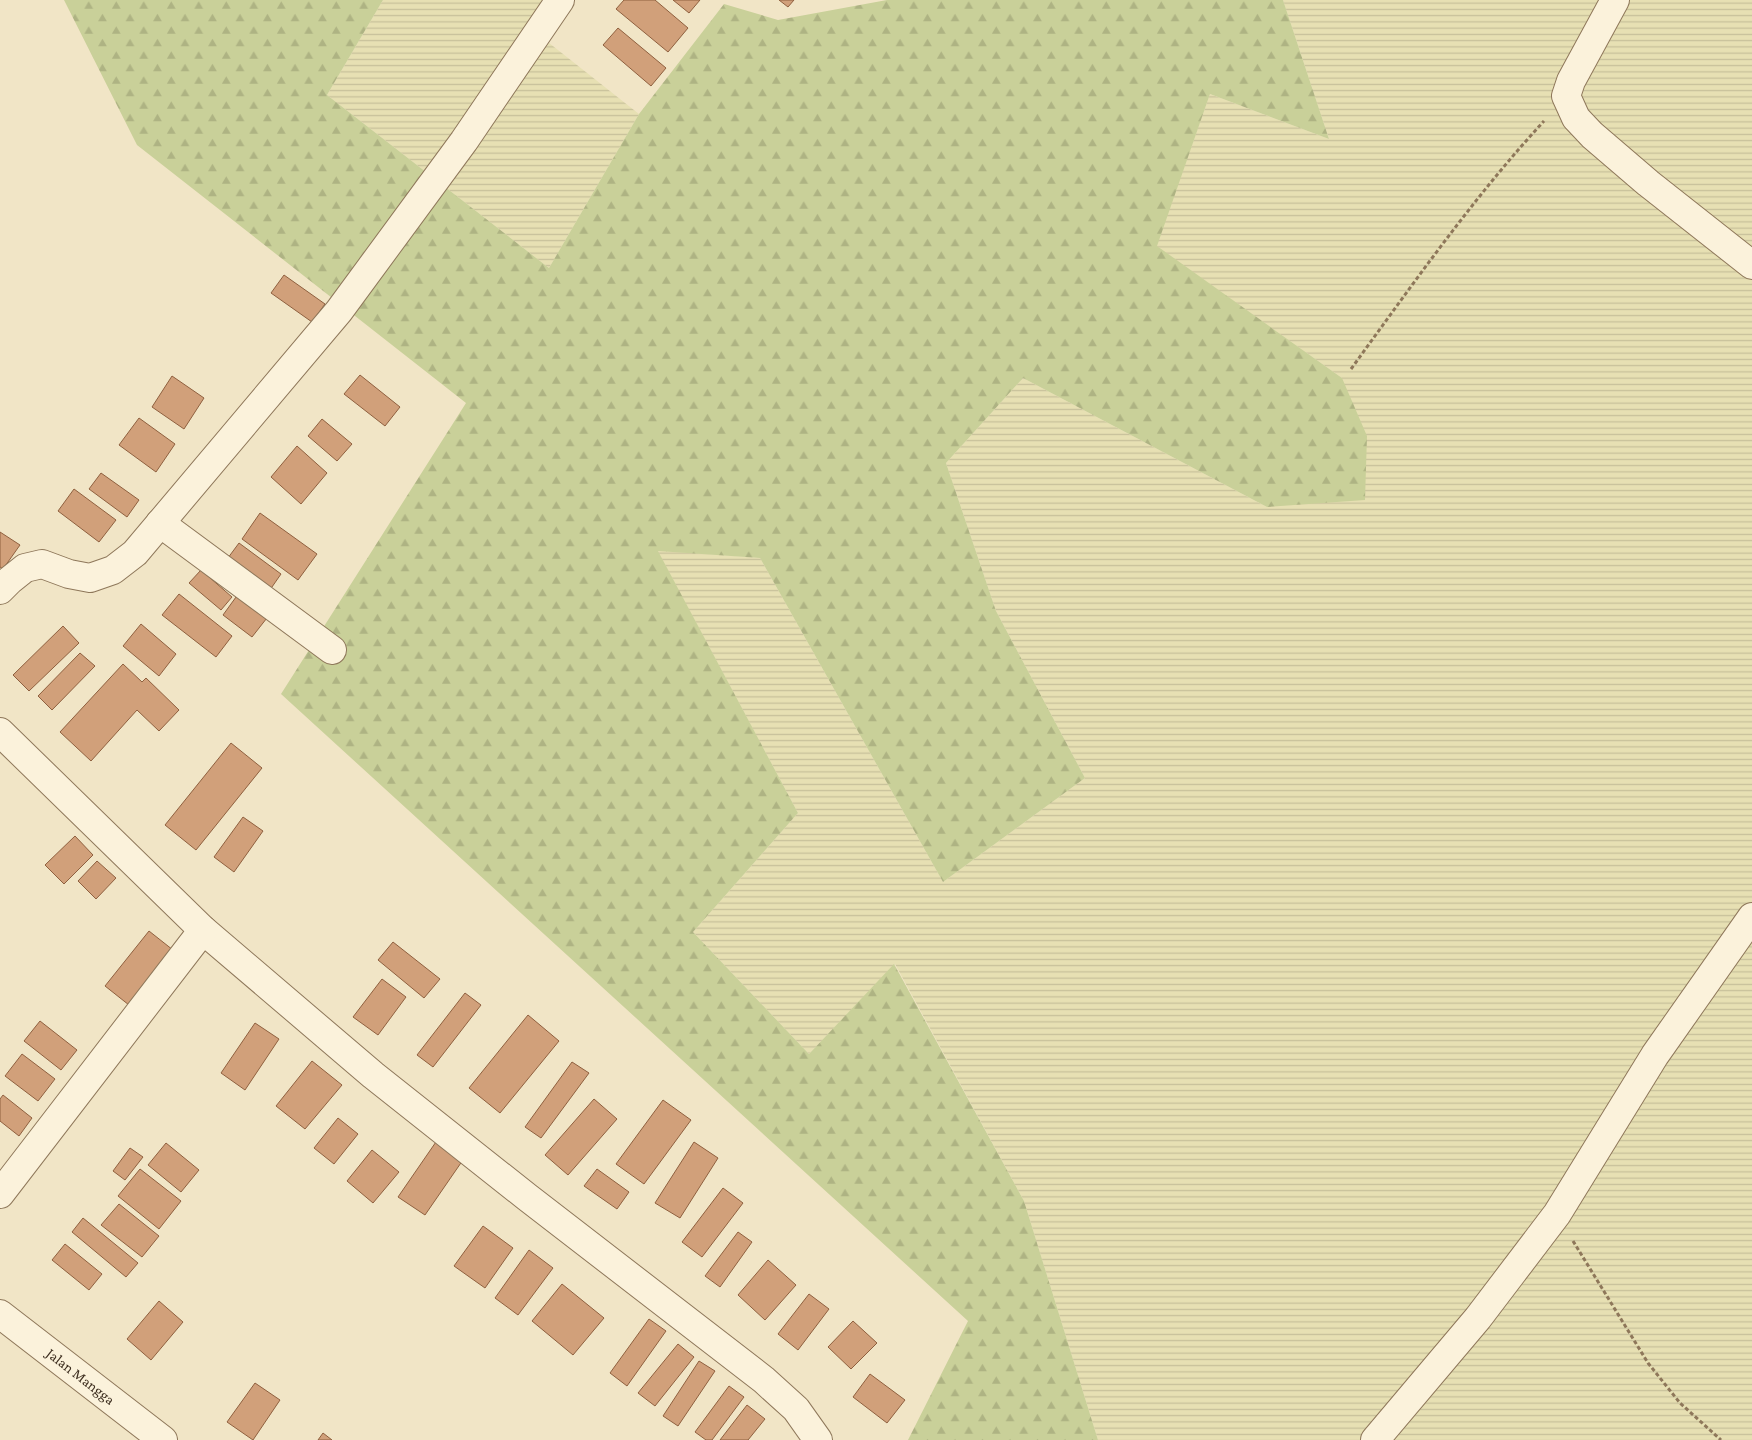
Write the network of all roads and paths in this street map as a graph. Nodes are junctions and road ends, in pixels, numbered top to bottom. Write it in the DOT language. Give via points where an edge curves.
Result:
graph roads {
  1 [pos="560,0"];
  2 [pos="1615,0"];
  3 [pos="1566,96"];
  4 [pos="1752,265"];
  5 [pos="1351,369"];
  6 [pos="160,523"];
  7 [pos="0,590"];
  8 [pos="332,650"];
  9 [pos="0,732"];
  10 [pos="1752,917"];
  11 [pos="203,930"];
  12 [pos="0,1194"];
  13 [pos="1557,1214"];
  14 [pos="0,1314"];
  15 [pos="163,1440"];
  16 [pos="818,1440"];
  17 [pos="1375,1440"];
  18 [pos="1721,1440"];
  1 -- 6 [label="street" via="464,140 339,311"];
  2 -- 3 [label="street"];
  3 -- 4 [label="street" via="1576,118 1592,135"];
  3 -- 5 [label="path" via="1503,167"];
  6 -- 7 [label="street" via="135,553 113,570 90,578 42,564 24,568"];
  6 -- 8 [label="street"];
  9 -- 11 [label="street"];
  10 -- 13 [label="street" via="1655,1055"];
  11 -- 12 [label="street"];
  11 -- 16 [label="street" via="381,1081 764,1380 796,1409"];
  13 -- 17 [label="street" via="1478,1318"];
  13 -- 18 [label="path" via="1648,1363 1680,1403"];
  14 -- 15 [label="street, Jalan Mangga"];
}
